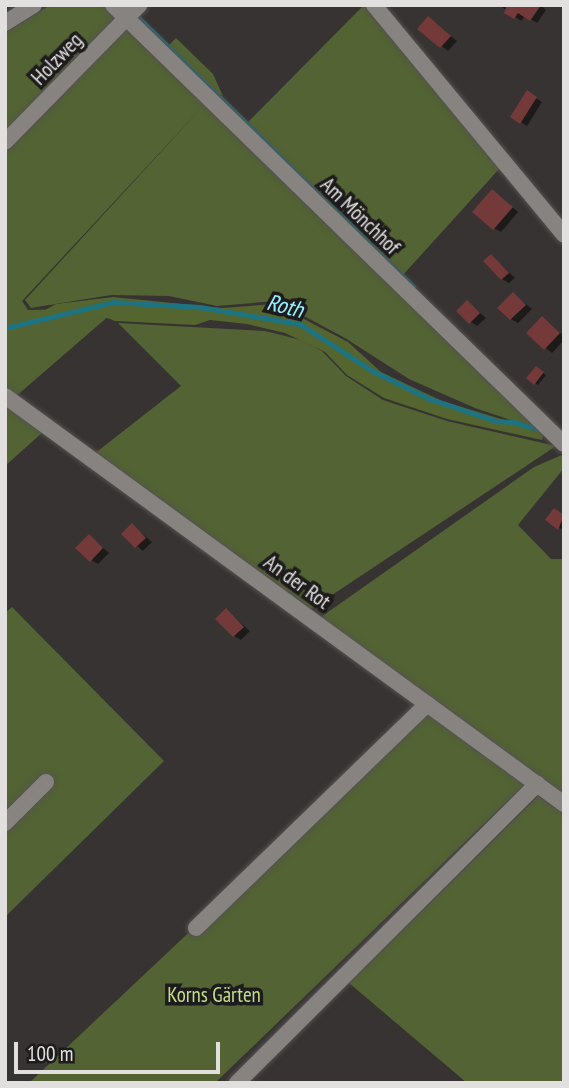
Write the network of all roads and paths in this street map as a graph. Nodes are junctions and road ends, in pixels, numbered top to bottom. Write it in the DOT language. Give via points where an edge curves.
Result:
graph roads {
  1 [pos="34,5"];
  2 [pos="113,5"];
  3 [pos="139,5"];
  4 [pos="374,5"];
  5 [pos="127,18"];
  6 [pos="5,23"];
  7 [pos="5,142"];
  8 [pos="564,235"];
  9 [pos="5,396"];
  10 [pos="564,444"];
  11 [pos="427,704"];
  12 [pos="46,782"];
  13 [pos="537,784"];
  14 [pos="564,804"];
  15 [pos="5,823"];
  16 [pos="196,928"];
  17 [pos="237,1083"];
  1 -- 6 [label="street"];
  2 -- 5 [label="street, Am Mönchhof"];
  3 -- 5 [label="street, Holzweg"];
  4 -- 8 [label="street"];
  5 -- 7 [label="street, Holzweg"];
  5 -- 10 [label="street, Am Mönchhof"];
  9 -- 11 [label="street, An der Rot"];
  11 -- 13 [label="street, An der Rot"];
  11 -- 16 [label="street"];
  12 -- 15 [label="street"];
  13 -- 14 [label="street, An der Rot"];
  13 -- 17 [label="street"];
}
